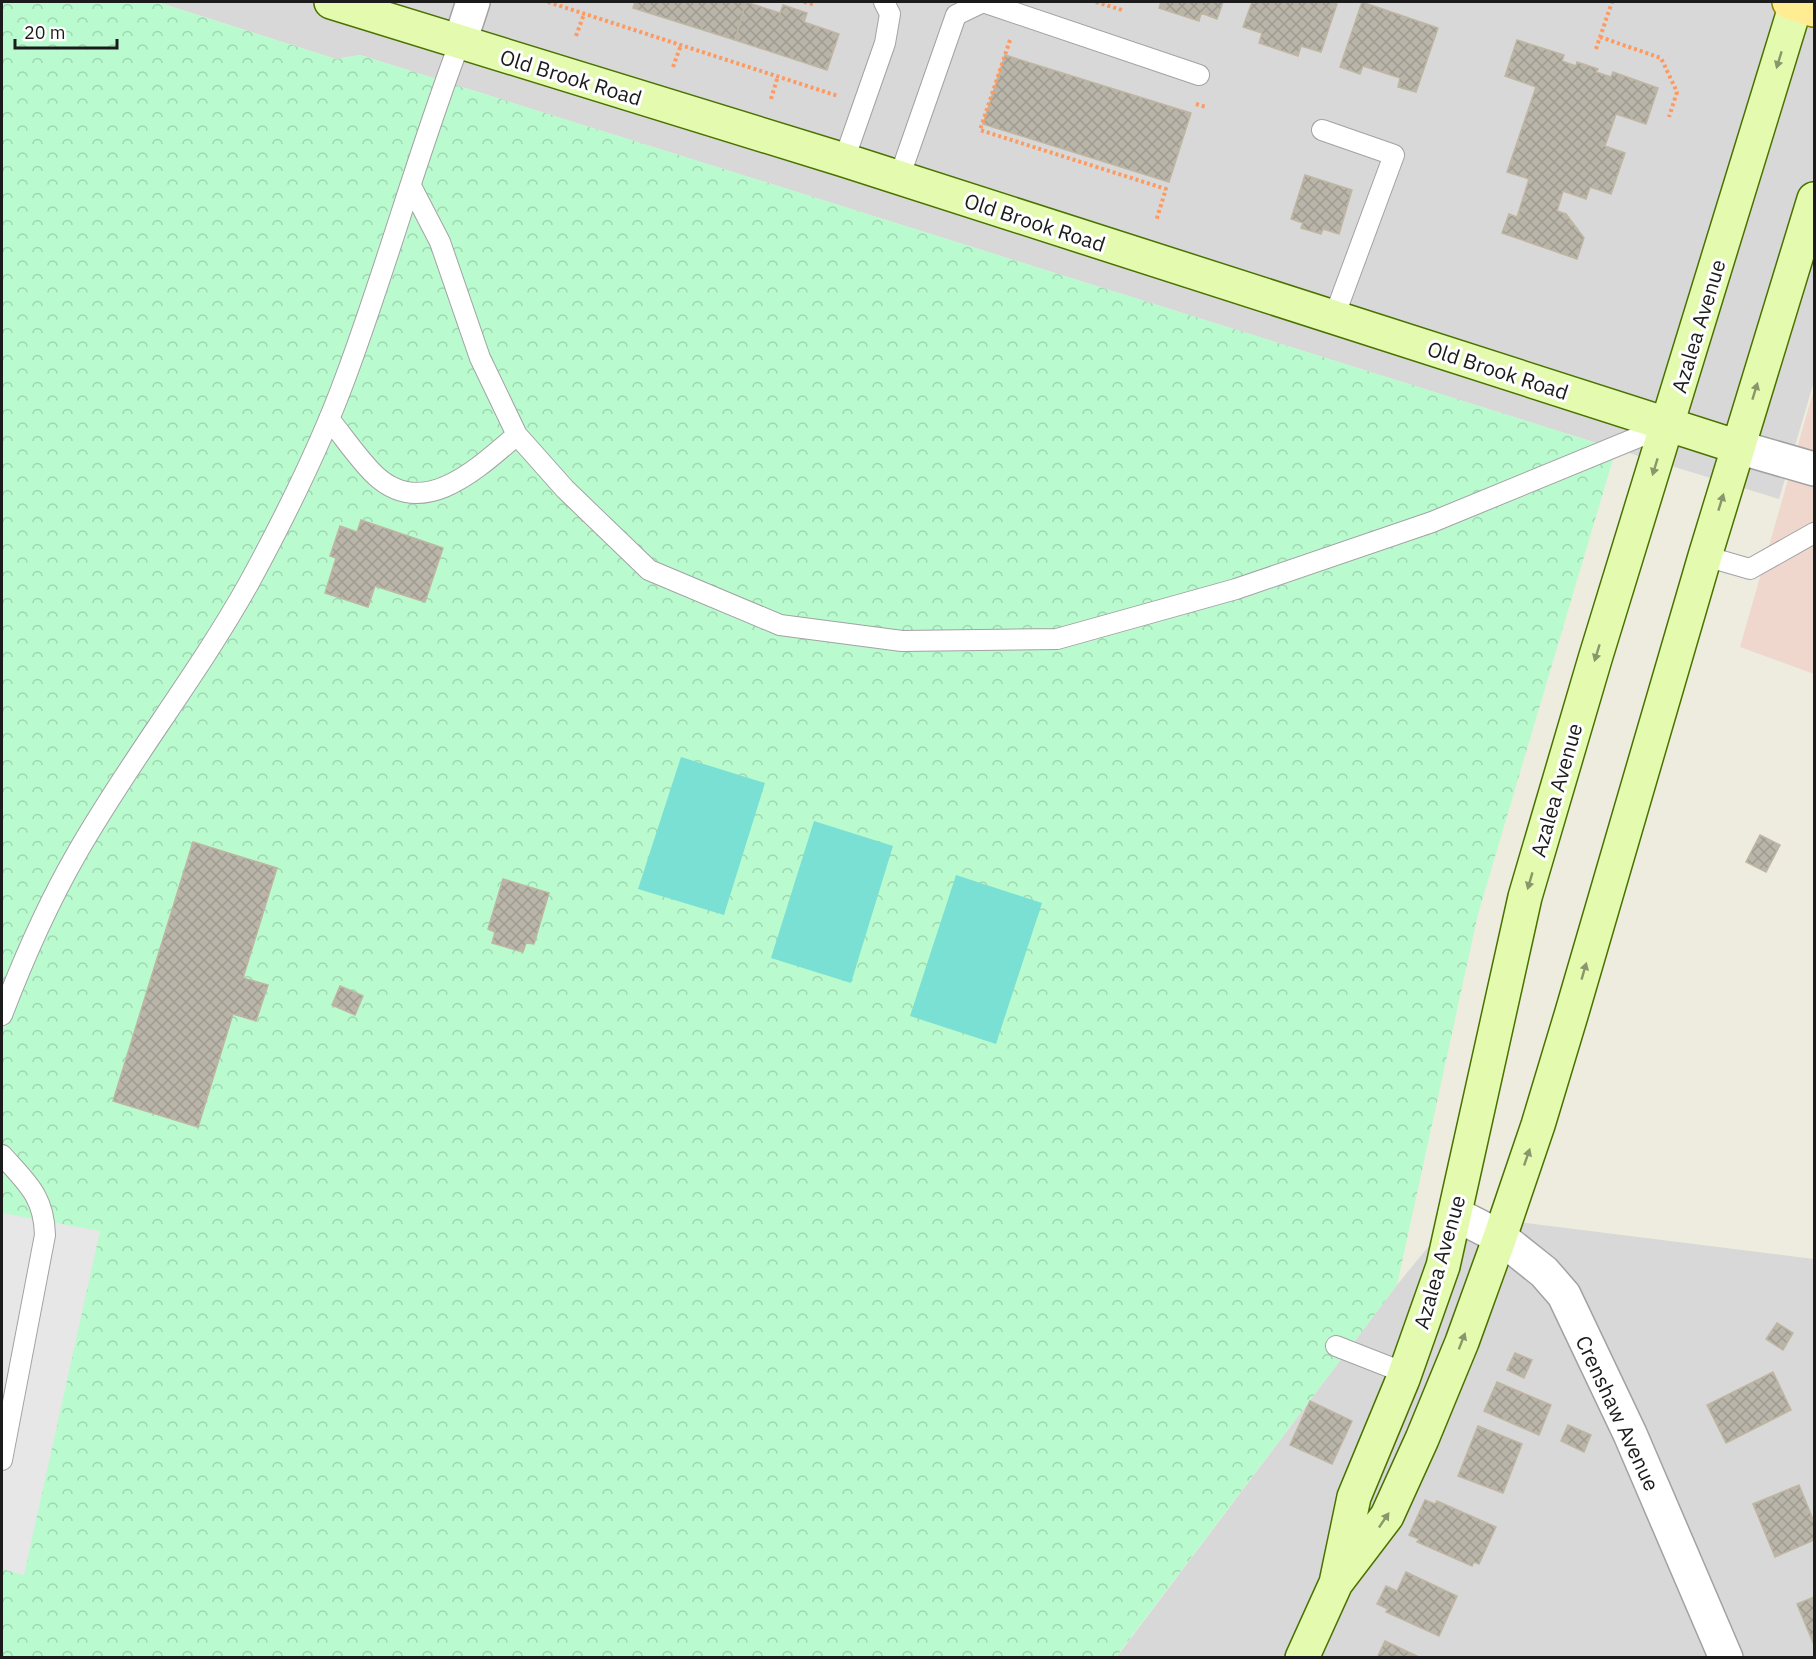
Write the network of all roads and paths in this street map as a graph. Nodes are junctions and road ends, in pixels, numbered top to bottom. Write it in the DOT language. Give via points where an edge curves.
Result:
graph roads {
  1 [pos="331,2"];
  2 [pos="473,2"];
  3 [pos="548,2"];
  4 [pos="804,2"];
  5 [pos="884,2"];
  6 [pos="1096,2"];
  7 [pos="1612,2"];
  8 [pos="813,4"];
  9 [pos="1799,4"];
  10 [pos="1122,10"];
  11 [pos="584,14"];
  12 [pos="576,36"];
  13 [pos="1600,37"];
  14 [pos="460,42"];
  15 [pos="1020,44"];
  16 [pos="681,45"];
  17 [pos="1596,49"];
  18 [pos="673,67"];
  19 [pos="1199,75"];
  20 [pos="778,76"];
  21 [pos="771,99"];
  22 [pos="845,99"];
  23 [pos="1195,104"];
  24 [pos="1206,107"];
  25 [pos="1669,117"];
  26 [pos="1322,130"];
  27 [pos="844,160"];
  28 [pos="899,178"];
  29 [pos="411,186"];
  30 [pos="1815,199"];
  31 [pos="1156,221"];
  32 [pos="1334,317"];
  33 [pos="329,418"];
  34 [pos="1668,425"];
  35 [pos="517,435"];
  36 [pos="1738,447"];
  37 [pos="1815,469"];
  38 [pos="1815,533"];
  39 [pos="1705,556"];
  40 [pos="2,1015"];
  41 [pos="2,1155"];
  42 [pos="1455,1214"];
  43 [pos="1500,1237"];
  44 [pos="1336,1346"];
  45 [pos="1405,1373"];
  46 [pos="2,1460"];
  47 [pos="1336,1583"];
  48 [pos="1302,1658"];
  49 [pos="1726,1658"];
  1 -- 14 [label="main road, Old Brook Road"];
  2 -- 14 [label="street"];
  3 -- 11 [label="path"];
  4 -- 8 [label="path"];
  5 -- 27 [label="lane" via="890,14 887,35"];
  6 -- 10 [label="path"];
  7 -- 13 [label="path"];
  9 -- 34 [label="main road, Azalea Avenue, one-way"];
  11 -- 12 [label="path"];
  11 -- 16 [label="path"];
  13 -- 17 [label="path"];
  13 -- 25 [label="path" via="1661,58 1677,92"];
  14 -- 27 [label="main road, Old Brook Road"];
  14 -- 29 [label="lane"];
  15 -- 31 [label="path" via="1010,40 980,130 1166,189"];
  16 -- 18 [label="path"];
  16 -- 20 [label="path"];
  19 -- 28 [label="lane" via="983,2 956,15"];
  20 -- 21 [label="path"];
  20 -- 22 [label="path"];
  23 -- 24 [label="path"];
  26 -- 32 [label="lane" via="1394,155"];
  27 -- 28 [label="main road, Old Brook Road"];
  28 -- 32 [label="main road, Old Brook Road"];
  29 -- 33 [label="lane"];
  29 -- 35 [label="lane" via="440,242 480,358"];
  36 -- 30 [label="main road, Azalea Avenue, one-way"];
  32 -- 34 [label="main road, Old Brook Road"];
  33 -- 35 [label="lane" via="377,476 410,493 443,489 463,479"];
  33 -- 40 [label="lane" via="249,583 208,653 76,854 34,938"];
  34 -- 35 [label="lane" via="1432,522 1225,592 1057,639 902,641 780,625 649,570 565,489"];
  34 -- 36 [label="main road, Old Brook Road"];
  34 -- 42 [label="main road, Azalea Avenue, one-way" via="1525,897"];
  36 -- 37 [label="street"];
  39 -- 36 [label="main road, Azalea Avenue, one-way"];
  38 -- 39 [label="lane" via="1750,568"];
  43 -- 39 [label="main road, Azalea Avenue, one-way" via="1538,1125"];
  41 -- 46 [label="lane" via="36,1196 44,1214 45,1235"];
  42 -- 43 [label="street, Crenshaw Avenue"];
  42 -- 45 [label="main road, Azalea Avenue" via="1443,1266"];
  47 -- 43 [label="main road, Azalea Avenue, one-way" via="1387,1516 1458,1352"];
  43 -- 49 [label="street, Crenshaw Avenue" via="1544,1272 1564,1295 1630,1434"];
  44 -- 45 [label="lane"];
  45 -- 47 [label="main road, Azalea Avenue" via="1354,1497"];
  47 -- 48 [label="main road, Azalea Avenue"];
}
